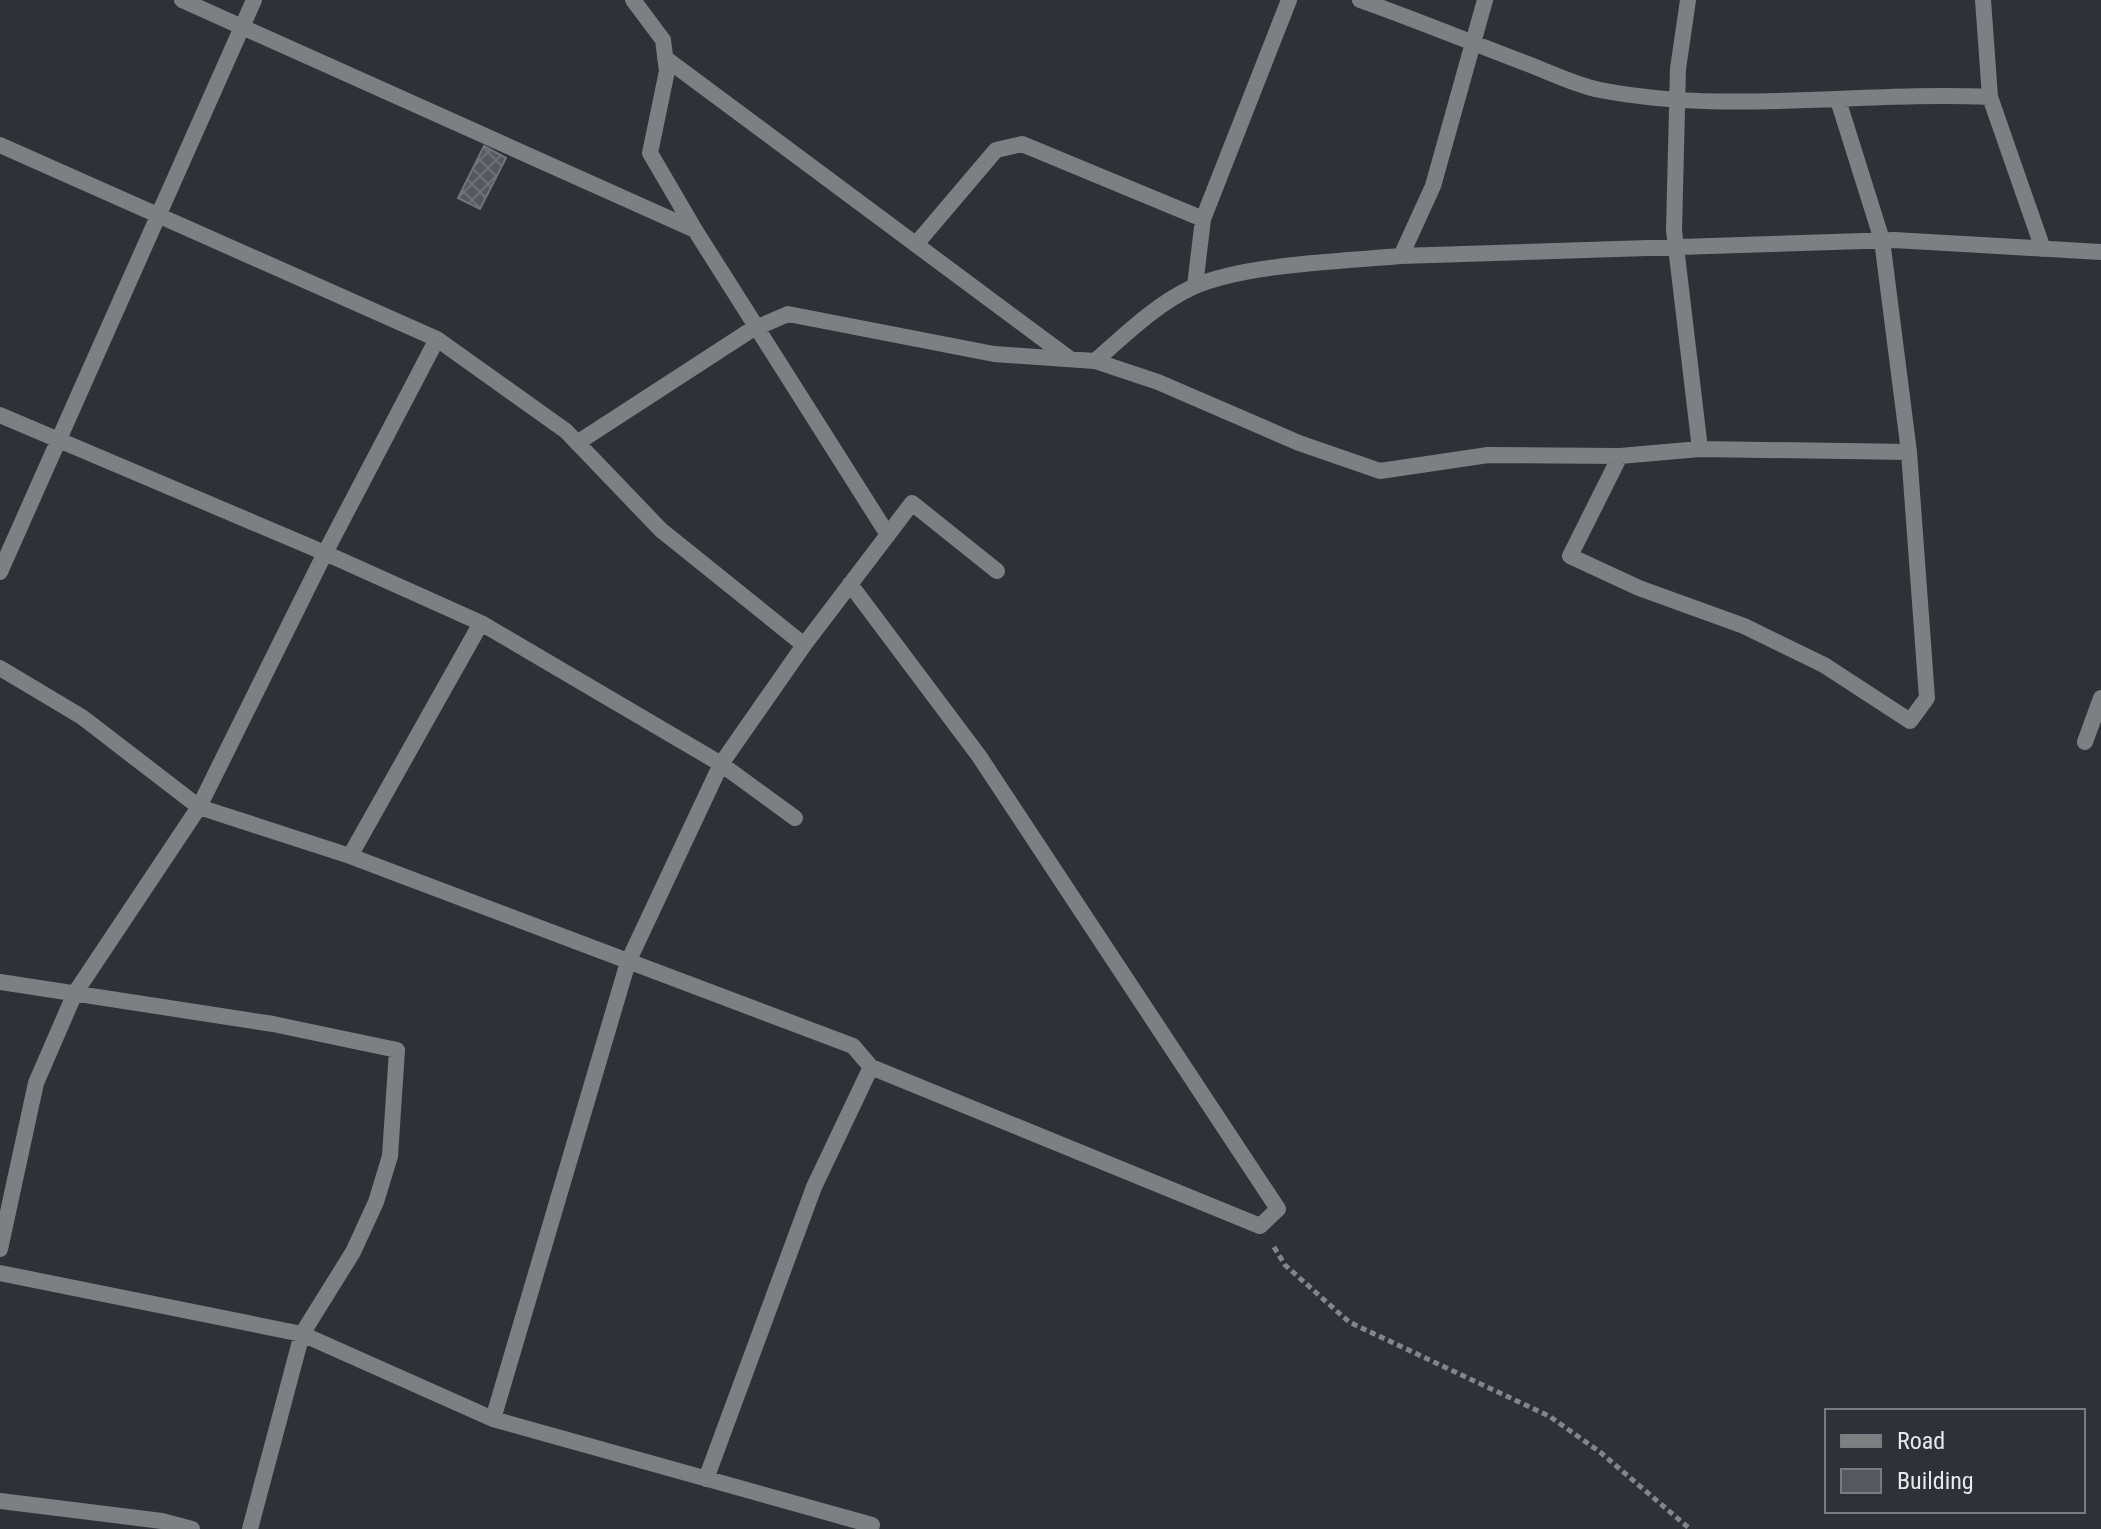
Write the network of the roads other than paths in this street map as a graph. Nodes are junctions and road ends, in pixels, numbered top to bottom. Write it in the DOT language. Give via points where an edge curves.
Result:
graph roads {
  1 [pos="182,0"];
  2 [pos="254,0"];
  3 [pos="633,0"];
  4 [pos="1289,0"];
  5 [pos="1360,0"];
  6 [pos="1485,0"];
  7 [pos="1688,0"];
  8 [pos="1983,0"];
  9 [pos="242,27"];
  10 [pos="1473,44"];
  11 [pos="665,58"];
  12 [pos="1990,97"];
  13 [pos="1838,100"];
  14 [pos="1677,101"];
  15 [pos="0,145"];
  16 [pos="159,213"];
  17 [pos="1203,219"];
  18 [pos="695,230"];
  19 [pos="1882,240"];
  20 [pos="917,243"];
  21 [pos="1676,245"];
  22 [pos="2043,249"];
  23 [pos="2101,252"];
  24 [pos="1401,256"];
  25 [pos="1195,286"];
  26 [pos="756,327"];
  27 [pos="437,339"];
  28 [pos="1072,360"];
  29 [pos="1095,361"];
  30 [pos="0,415"];
  31 [pos="58,439"];
  32 [pos="577,443"];
  33 [pos="1700,449"];
  34 [pos="1909,452"];
  35 [pos="1620,456"];
  36 [pos="888,535"];
  37 [pos="325,553"];
  38 [pos="997,571"];
  39 [pos="0,572"];
  40 [pos="850,584"];
  41 [pos="481,623"];
  42 [pos="804,645"];
  43 [pos="0,668"];
  44 [pos="2101,698"];
  45 [pos="2085,742"];
  46 [pos="721,764"];
  47 [pos="199,807"];
  48 [pos="795,818"];
  49 [pos="350,856"];
  50 [pos="628,962"];
  51 [pos="0,982"];
  52 [pos="75,993"];
  53 [pos="871,1067"];
  54 [pos="0,1249"];
  55 [pos="0,1273"];
  56 [pos="302,1334"];
  57 [pos="493,1419"];
  58 [pos="706,1479"];
  59 [pos="0,1501"];
  60 [pos="872,1525"];
  61 [pos="192,1529"];
  62 [pos="250,1529"];
  1 -- 9 [label="street"];
  2 -- 9 [label="street"];
  3 -- 11 [label="street" via="663,40"];
  4 -- 17 [label="street"];
  5 -- 10 [label="street"];
  6 -- 10 [label="street"];
  7 -- 14 [label="street"];
  8 -- 12 [label="street"];
  9 -- 16 [label="street"];
  9 -- 18 [label="street"];
  10 -- 14 [label="street" via="1560,80"];
  10 -- 24 [label="street" via="1433,186"];
  11 -- 18 [label="street" via="667,71 650,153"];
  11 -- 20 [label="street"];
  12 -- 13 [label="street" via="1934,94"];
  12 -- 22 [label="street"];
  13 -- 14 [label="street"];
  13 -- 19 [label="street"];
  14 -- 21 [label="street"];
  15 -- 16 [label="street"];
  16 -- 27 [label="street"];
  16 -- 31 [label="street"];
  17 -- 20 [label="street" via="1022,144 996,150"];
  17 -- 25 [label="street"];
  18 -- 26 [label="street"];
  19 -- 21 [label="street"];
  19 -- 22 [label="street"];
  19 -- 34 [label="street"];
  20 -- 28 [label="street"];
  21 -- 24 [label="street"];
  21 -- 33 [label="street"];
  22 -- 23 [label="street"];
  24 -- 25 [label="street" via="1307,264"];
  25 -- 29 [label="street" via="1167,301"];
  26 -- 28 [label="street" via="788,314 994,354"];
  26 -- 32 [label="street"];
  26 -- 36 [label="street"];
  27 -- 32 [label="street"];
  27 -- 37 [label="street"];
  28 -- 29 [label="street"];
  29 -- 35 [label="street" via="1380,471 1488,455"];
  30 -- 31 [label="street"];
  31 -- 37 [label="street"];
  31 -- 39 [label="street"];
  32 -- 42 [label="street" via="661,530"];
  33 -- 34 [label="street"];
  33 -- 35 [label="street"];
  34 -- 35 [label="street" via="1927,698 1910,721 1824,665 1744,626 1570,556"];
  36 -- 38 [label="street" via="912,503"];
  36 -- 40 [label="street"];
  37 -- 41 [label="street"];
  37 -- 47 [label="street"];
  40 -- 42 [label="street"];
  40 -- 53 [label="street" via="979,756 1278,1209 1260,1226"];
  41 -- 46 [label="street"];
  41 -- 49 [label="street"];
  42 -- 46 [label="street"];
  43 -- 47 [label="street" via="82,717"];
  44 -- 45 [label="street"];
  46 -- 48 [label="street"];
  46 -- 50 [label="street"];
  47 -- 49 [label="street"];
  47 -- 52 [label="street"];
  49 -- 50 [label="street"];
  50 -- 53 [label="street" via="853,1046"];
  50 -- 57 [label="street"];
  51 -- 52 [label="street"];
  52 -- 54 [label="street" via="36,1083"];
  52 -- 56 [label="street" via="397,1050 390,1156 376,1202 353,1252"];
  53 -- 58 [label="street" via="814,1187"];
  55 -- 56 [label="street"];
  56 -- 57 [label="street"];
  56 -- 62 [label="street"];
  57 -- 58 [label="street"];
  58 -- 60 [label="street"];
  59 -- 61 [label="street"];
}
